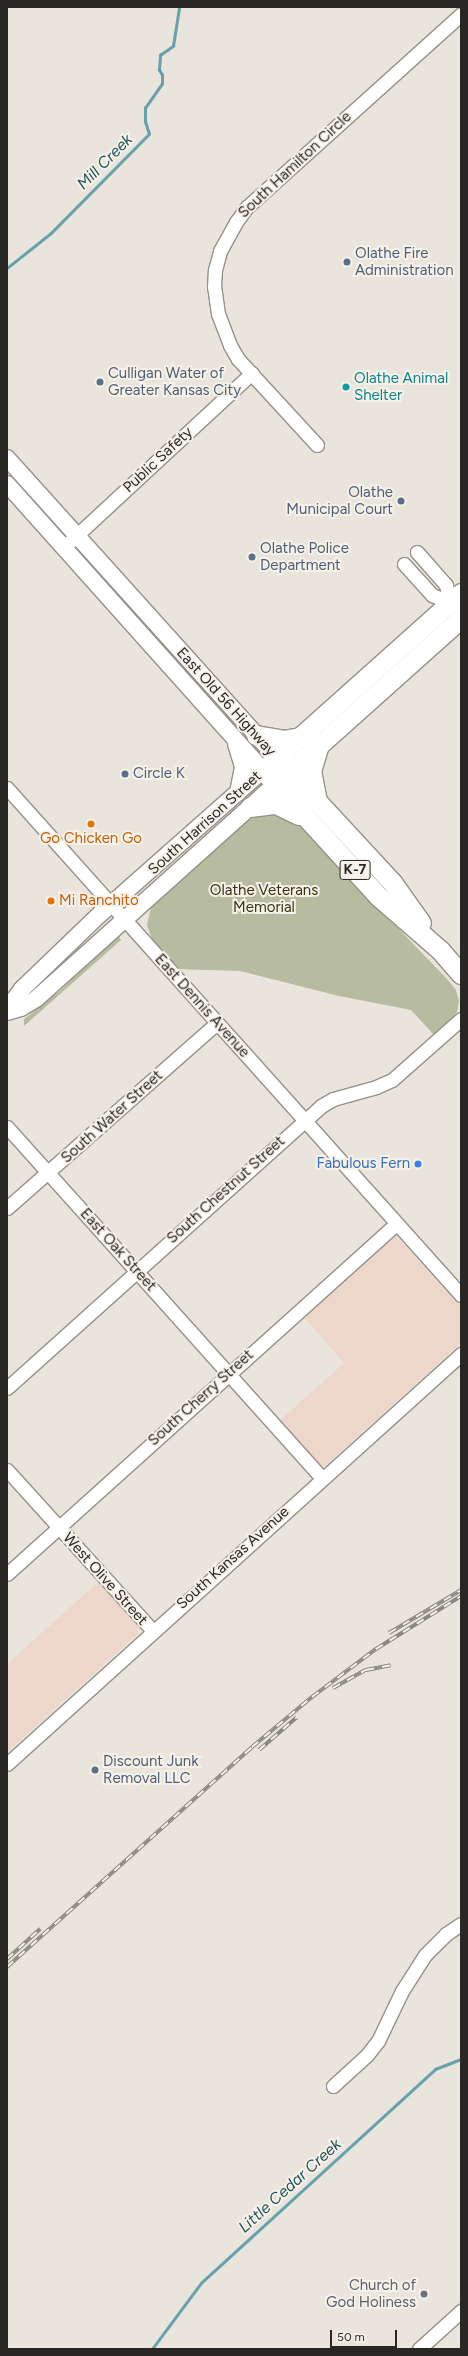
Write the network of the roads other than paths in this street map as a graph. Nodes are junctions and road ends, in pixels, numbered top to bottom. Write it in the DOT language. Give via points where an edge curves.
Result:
graph roads {
  1 [pos="461,14"];
  2 [pos="252,373"];
  3 [pos="317,445"];
  4 [pos="7,458"];
  5 [pos="7,484"];
  6 [pos="76,535"];
  7 [pos="64,547"];
  8 [pos="417,552"];
  9 [pos="404,564"];
  10 [pos="458,601"];
  11 [pos="461,618"];
  12 [pos="256,736"];
  13 [pos="234,737"];
  14 [pos="300,737"];
  15 [pos="319,745"];
  16 [pos="276,771"];
  17 [pos="7,788"];
  18 [pos="244,800"];
  19 [pos="317,801"];
  20 [pos="308,820"];
  21 [pos="111,905"];
  22 [pos="124,918"];
  23 [pos="440,950"];
  24 [pos="461,974"];
  25 [pos="7,1011"];
  26 [pos="461,1019"];
  27 [pos="217,1024"];
  28 [pos="304,1120"];
  29 [pos="7,1128"];
  30 [pos="49,1174"];
  31 [pos="7,1208"];
  32 [pos="396,1224"];
  33 [pos="136,1271"];
  34 [pos="461,1295"];
  35 [pos="461,1354"];
  36 [pos="228,1373"];
  37 [pos="7,1388"];
  38 [pos="7,1470"];
  39 [pos="322,1478"];
  40 [pos="58,1527"];
  41 [pos="7,1574"];
  42 [pos="153,1631"];
  43 [pos="7,1764"];
  44 [pos="461,1924"];
  45 [pos="333,2086"];
  46 [pos="461,2311"];
  47 [pos="419,2349"];
  1 -- 2 [label="street, South Hamilton Circle" via="247,207 230,232 215,270 215,302 230,345 238,359"];
  2 -- 3 [label="street, South Hamilton Circle"];
  2 -- 6 [label="street, Public Safety"];
  4 -- 6 [label="main road, East Old 56 Highway"];
  5 -- 7 [label="main road, East Old 56 Highway"];
  6 -- 7 [label="street, Public Safety"];
  6 -- 12 [label="main road, East Old 56 Highway"];
  7 -- 13 [label="main road, East Old 56 Highway"];
  8 -- 10 [label="street"];
  9 -- 10 [label="street" via="432,595"];
  10 -- 14 [label="highway, South Harrison Street"];
  11 -- 15 [label="highway, South Harrison Street"];
  12 -- 14 [label="highway" via="283,740"];
  12 -- 16 [label="main road, East Old 56 Highway"];
  13 -- 16 [label="main road, East Old 56 Highway"];
  13 -- 18 [label="main road" via="243,767"];
  14 -- 16 [label="highway, South Harrison Street"];
  15 -- 16 [label="highway, South Harrison Street"];
  15 -- 19 [label="highway" via="311,771"];
  16 -- 18 [label="main road, South Harrison Street"];
  16 -- 19 [label="highway, East Old 56 Highway"];
  16 -- 20 [label="highway, East Old 56 Highway / K-7"];
  17 -- 21 [label="street, East Dennis Avenue"];
  18 -- 20 [label="highway" via="276,804"];
  18 -- 21 [label="main road, South Harrison Street"];
  18 -- 22 [label="main road, South Harrison Street"];
  19 -- 23 [label="highway, East Old 56 Highway / K-7" via="392,882"];
  20 -- 23 [label="highway, East Old 56 Highway / K-7" via="378,896"];
  21 -- 22 [label="street, East Dennis Avenue"];
  21 -- 25 [label="main road, South Harrison Street" via="22,989"];
  22 -- 25 [label="main road, South Harrison Street" via="36,999 22,1008"];
  22 -- 27 [label="street, East Dennis Avenue"];
  23 -- 24 [label="highway, East Old 56 Highway / K-7"];
  26 -- 28 [label="street, South Chestnut Street" via="392,1080 333,1099"];
  27 -- 28 [label="street, East Dennis Avenue"];
  27 -- 30 [label="street, South Water Street"];
  28 -- 32 [label="street, East Dennis Avenue"];
  28 -- 33 [label="street, South Chestnut Street"];
  29 -- 30 [label="street, East Oak Street"];
  30 -- 31 [label="street, South Water Street"];
  30 -- 33 [label="street, East Oak Street"];
  32 -- 34 [label="street, East Dennis Avenue"];
  32 -- 36 [label="street, South Cherry Street"];
  33 -- 36 [label="street, East Oak Street"];
  33 -- 37 [label="street, South Chestnut Street"];
  35 -- 39 [label="street, South Kansas Avenue"];
  36 -- 39 [label="street, East Oak Street"];
  36 -- 40 [label="street, South Cherry Street"];
  38 -- 40 [label="street, West Olive Street"];
  39 -- 42 [label="street, South Kansas Avenue"];
  40 -- 41 [label="street, South Cherry Street"];
  40 -- 42 [label="street, West Olive Street"];
  42 -- 43 [label="street, South Kansas Avenue"];
  44 -- 45 [label="street" via="446,1934 425,1955 402,1991 378,2041 367,2055"];
  46 -- 47 [label="street"];
}
